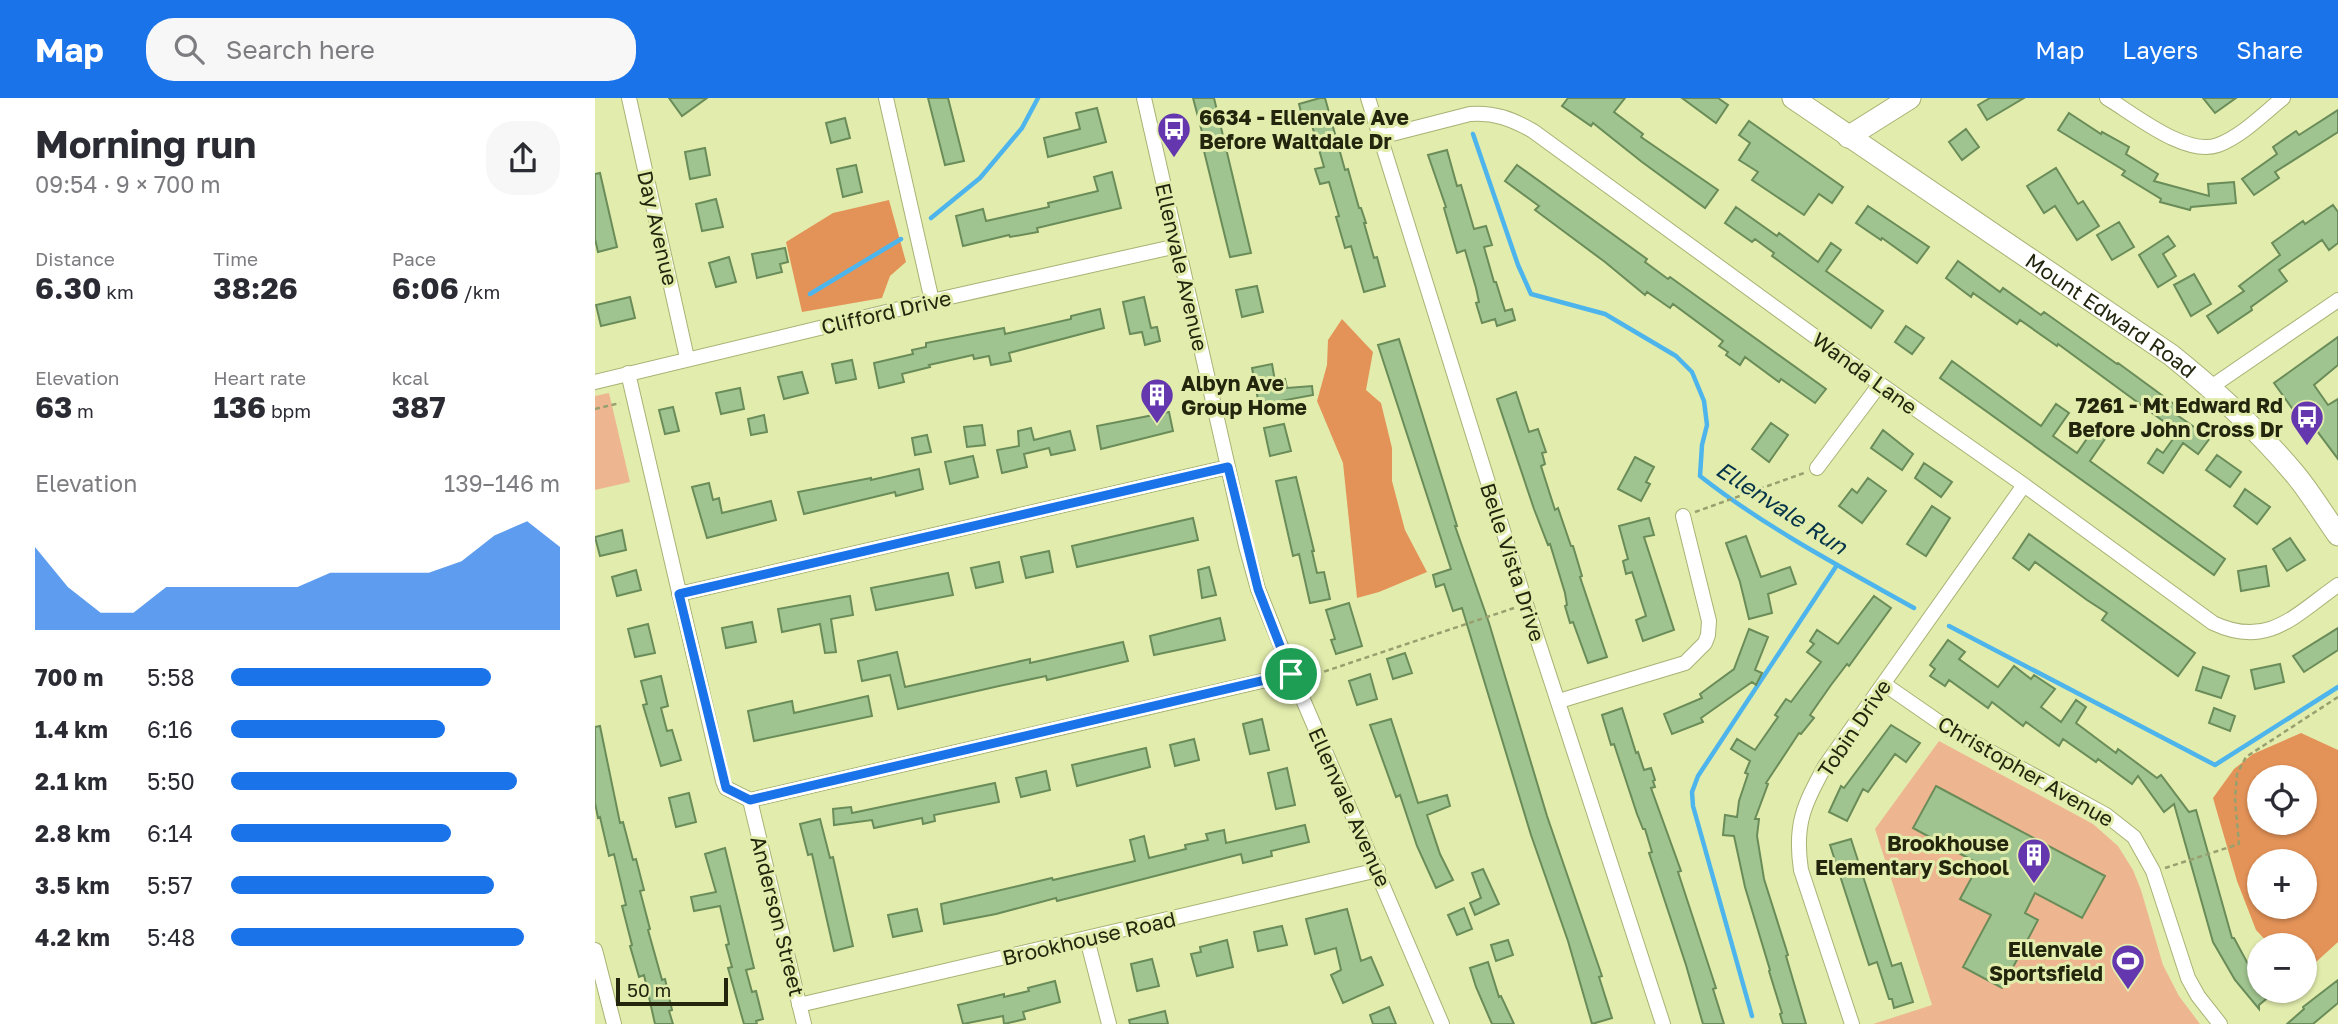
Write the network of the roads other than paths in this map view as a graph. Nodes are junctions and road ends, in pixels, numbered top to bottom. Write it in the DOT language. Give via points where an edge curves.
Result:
graph roads {
  1 [pos="629,98"];
  2 [pos="886,98"];
  3 [pos="1144,98"];
  4 [pos="1368,98"];
  5 [pos="1793,98"];
  6 [pos="1910,98"];
  7 [pos="2107,98"];
  8 [pos="2283,98"];
  9 [pos="1380,137"];
  10 [pos="1848,137"];
  11 [pos="1177,246"];
  12 [pos="2338,300"];
  13 [pos="932,301"];
  14 [pos="687,358"];
  15 [pos="628,373"];
  16 [pos="595,382"];
  17 [pos="1879,384"];
  18 [pos="2211,387"];
  19 [pos="1228,467"];
  20 [pos="1817,468"];
  21 [pos="2024,485"];
  22 [pos="1683,516"];
  23 [pos="2338,535"];
  24 [pos="2338,585"];
  25 [pos="679,594"];
  26 [pos="1294,679"];
  27 [pos="1884,684"];
  28 [pos="1559,701"];
  29 [pos="750,800"];
  30 [pos="1378,870"];
  31 [pos="1087,939"];
  32 [pos="595,950"];
  33 [pos="799,1005"];
  34 [pos="614,1024"];
  35 [pos="804,1024"];
  36 [pos="1109,1024"];
  37 [pos="1442,1024"];
  38 [pos="1663,1024"];
  39 [pos="1852,1024"];
  40 [pos="2220,1024"];
  1 -- 14 [label="street, Day Avenue"];
  2 -- 13 [label="street"];
  3 -- 11 [label="street, Ellenvale Avenue"];
  4 -- 9 [label="street, Belle Vista Drive"];
  5 -- 10 [label="street, Mount Edward Road"];
  6 -- 10 [label="street"];
  7 -- 8 [label="street" via="2182,143 2197,147 2216,146 2231,138"];
  9 -- 17 [label="street, Wanda Lane" via="1470,114 1485,113 1517,122"];
  9 -- 28 [label="street, Belle Vista Drive"];
  10 -- 18 [label="street, Mount Edward Road" via="2172,355"];
  11 -- 13 [label="street, Clifford Drive"];
  11 -- 19 [label="street, Ellenvale Avenue"];
  12 -- 18 [label="street"];
  13 -- 14 [label="street, Clifford Drive"];
  14 -- 15 [label="street, Clifford Drive"];
  15 -- 16 [label="street, Clifford Drive"];
  15 -- 25 [label="street"];
  17 -- 20 [label="street"];
  17 -- 21 [label="street, Wanda Lane"];
  18 -- 23 [label="street, Mount Edward Road" via="2261,435"];
  19 -- 25 [label="street"];
  19 -- 26 [label="street, Ellenvale Avenue" via="1258,589"];
  21 -- 24 [label="street, Wanda Lane" via="2197,614 2229,631 2262,633 2277,627"];
  21 -- 27 [label="street, Tobin Drive"];
  22 -- 28 [label="street" via="1709,621 1705,643 1685,663"];
  25 -- 29 [label="street" via="723,780 726,788"];
  26 -- 29 [label="street"];
  26 -- 30 [label="street, Ellenvale Avenue"];
  27 -- 39 [label="street, Tobin Drive" via="1825,766 1800,822 1797,844 1801,870"];
  27 -- 40 [label="street, Christopher Avenue" via="1949,729 2134,836 2153,871 2188,978"];
  28 -- 38 [label="street, Belle Vista Drive"];
  29 -- 33 [label="street, Anderson Street"];
  30 -- 31 [label="street, Brookhouse Road"];
  30 -- 37 [label="street, Ellenvale Avenue"];
  31 -- 33 [label="street, Brookhouse Road"];
  31 -- 36 [label="street"];
  32 -- 34 [label="street"];
  33 -- 35 [label="street, Anderson Street"];
}
